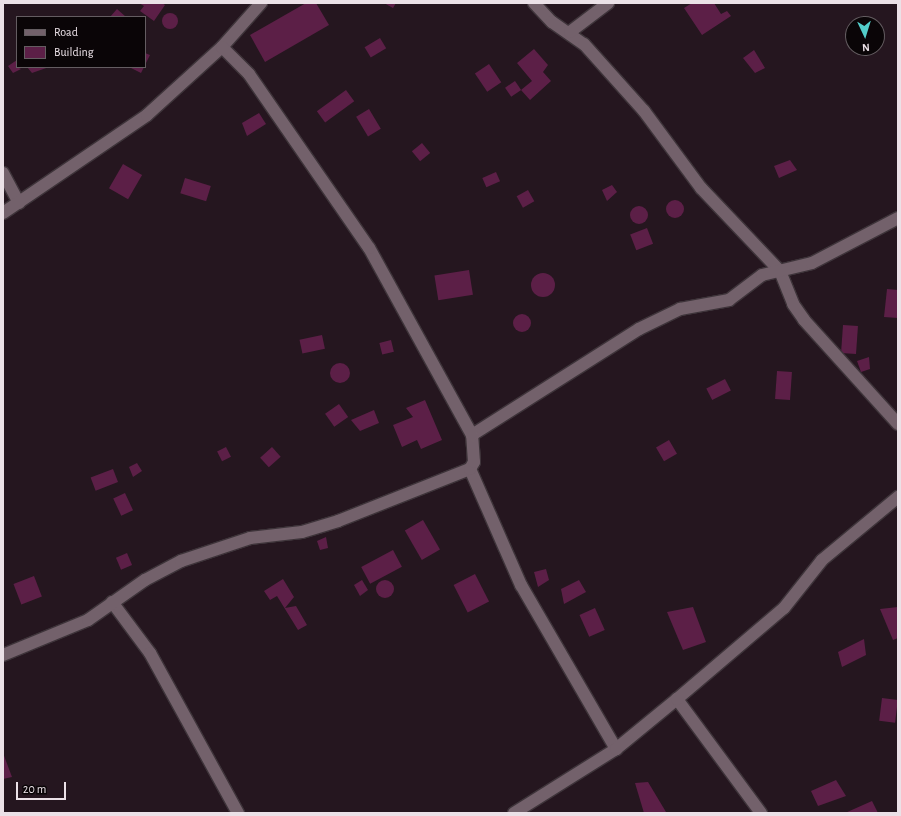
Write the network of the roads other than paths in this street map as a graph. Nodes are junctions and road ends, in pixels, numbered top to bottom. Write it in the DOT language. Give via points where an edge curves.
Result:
graph roads {
  1 [pos="261,3"];
  2 [pos="534,3"];
  3 [pos="608,3"];
  4 [pos="570,32"];
  5 [pos="222,47"];
  6 [pos="3,173"];
  7 [pos="19,202"];
  8 [pos="3,213"];
  9 [pos="898,218"];
  10 [pos="780,271"];
  11 [pos="898,424"];
  12 [pos="472,435"];
  13 [pos="470,470"];
  14 [pos="898,497"];
  15 [pos="112,602"];
  16 [pos="3,655"];
  17 [pos="677,699"];
  18 [pos="616,749"];
  19 [pos="238,813"];
  20 [pos="514,813"];
  21 [pos="761,813"];
  1 -- 5 [label="street"];
  2 -- 4 [label="street" via="552,22"];
  3 -- 4 [label="street"];
  4 -- 10 [label="street" via="648,117 701,188"];
  5 -- 7 [label="street" via="147,115"];
  5 -- 12 [label="street" via="249,74 369,248"];
  6 -- 7 [label="street"];
  7 -- 8 [label="street"];
  9 -- 10 [label="street" via="812,263"];
  10 -- 11 [label="street" via="793,304 804,320"];
  10 -- 12 [label="street" via="750,282 729,300 680,309 639,329"];
  12 -- 13 [label="street" via="475,455"];
  13 -- 15 [label="street" via="322,526 302,532 268,534 211,549 146,580"];
  13 -- 18 [label="street" via="521,585"];
  14 -- 17 [label="street" via="813,568 784,608"];
  15 -- 16 [label="street" via="88,620"];
  15 -- 19 [label="street" via="150,653"];
  17 -- 18 [label="street"];
  17 -- 21 [label="street"];
  18 -- 20 [label="street"];
}
